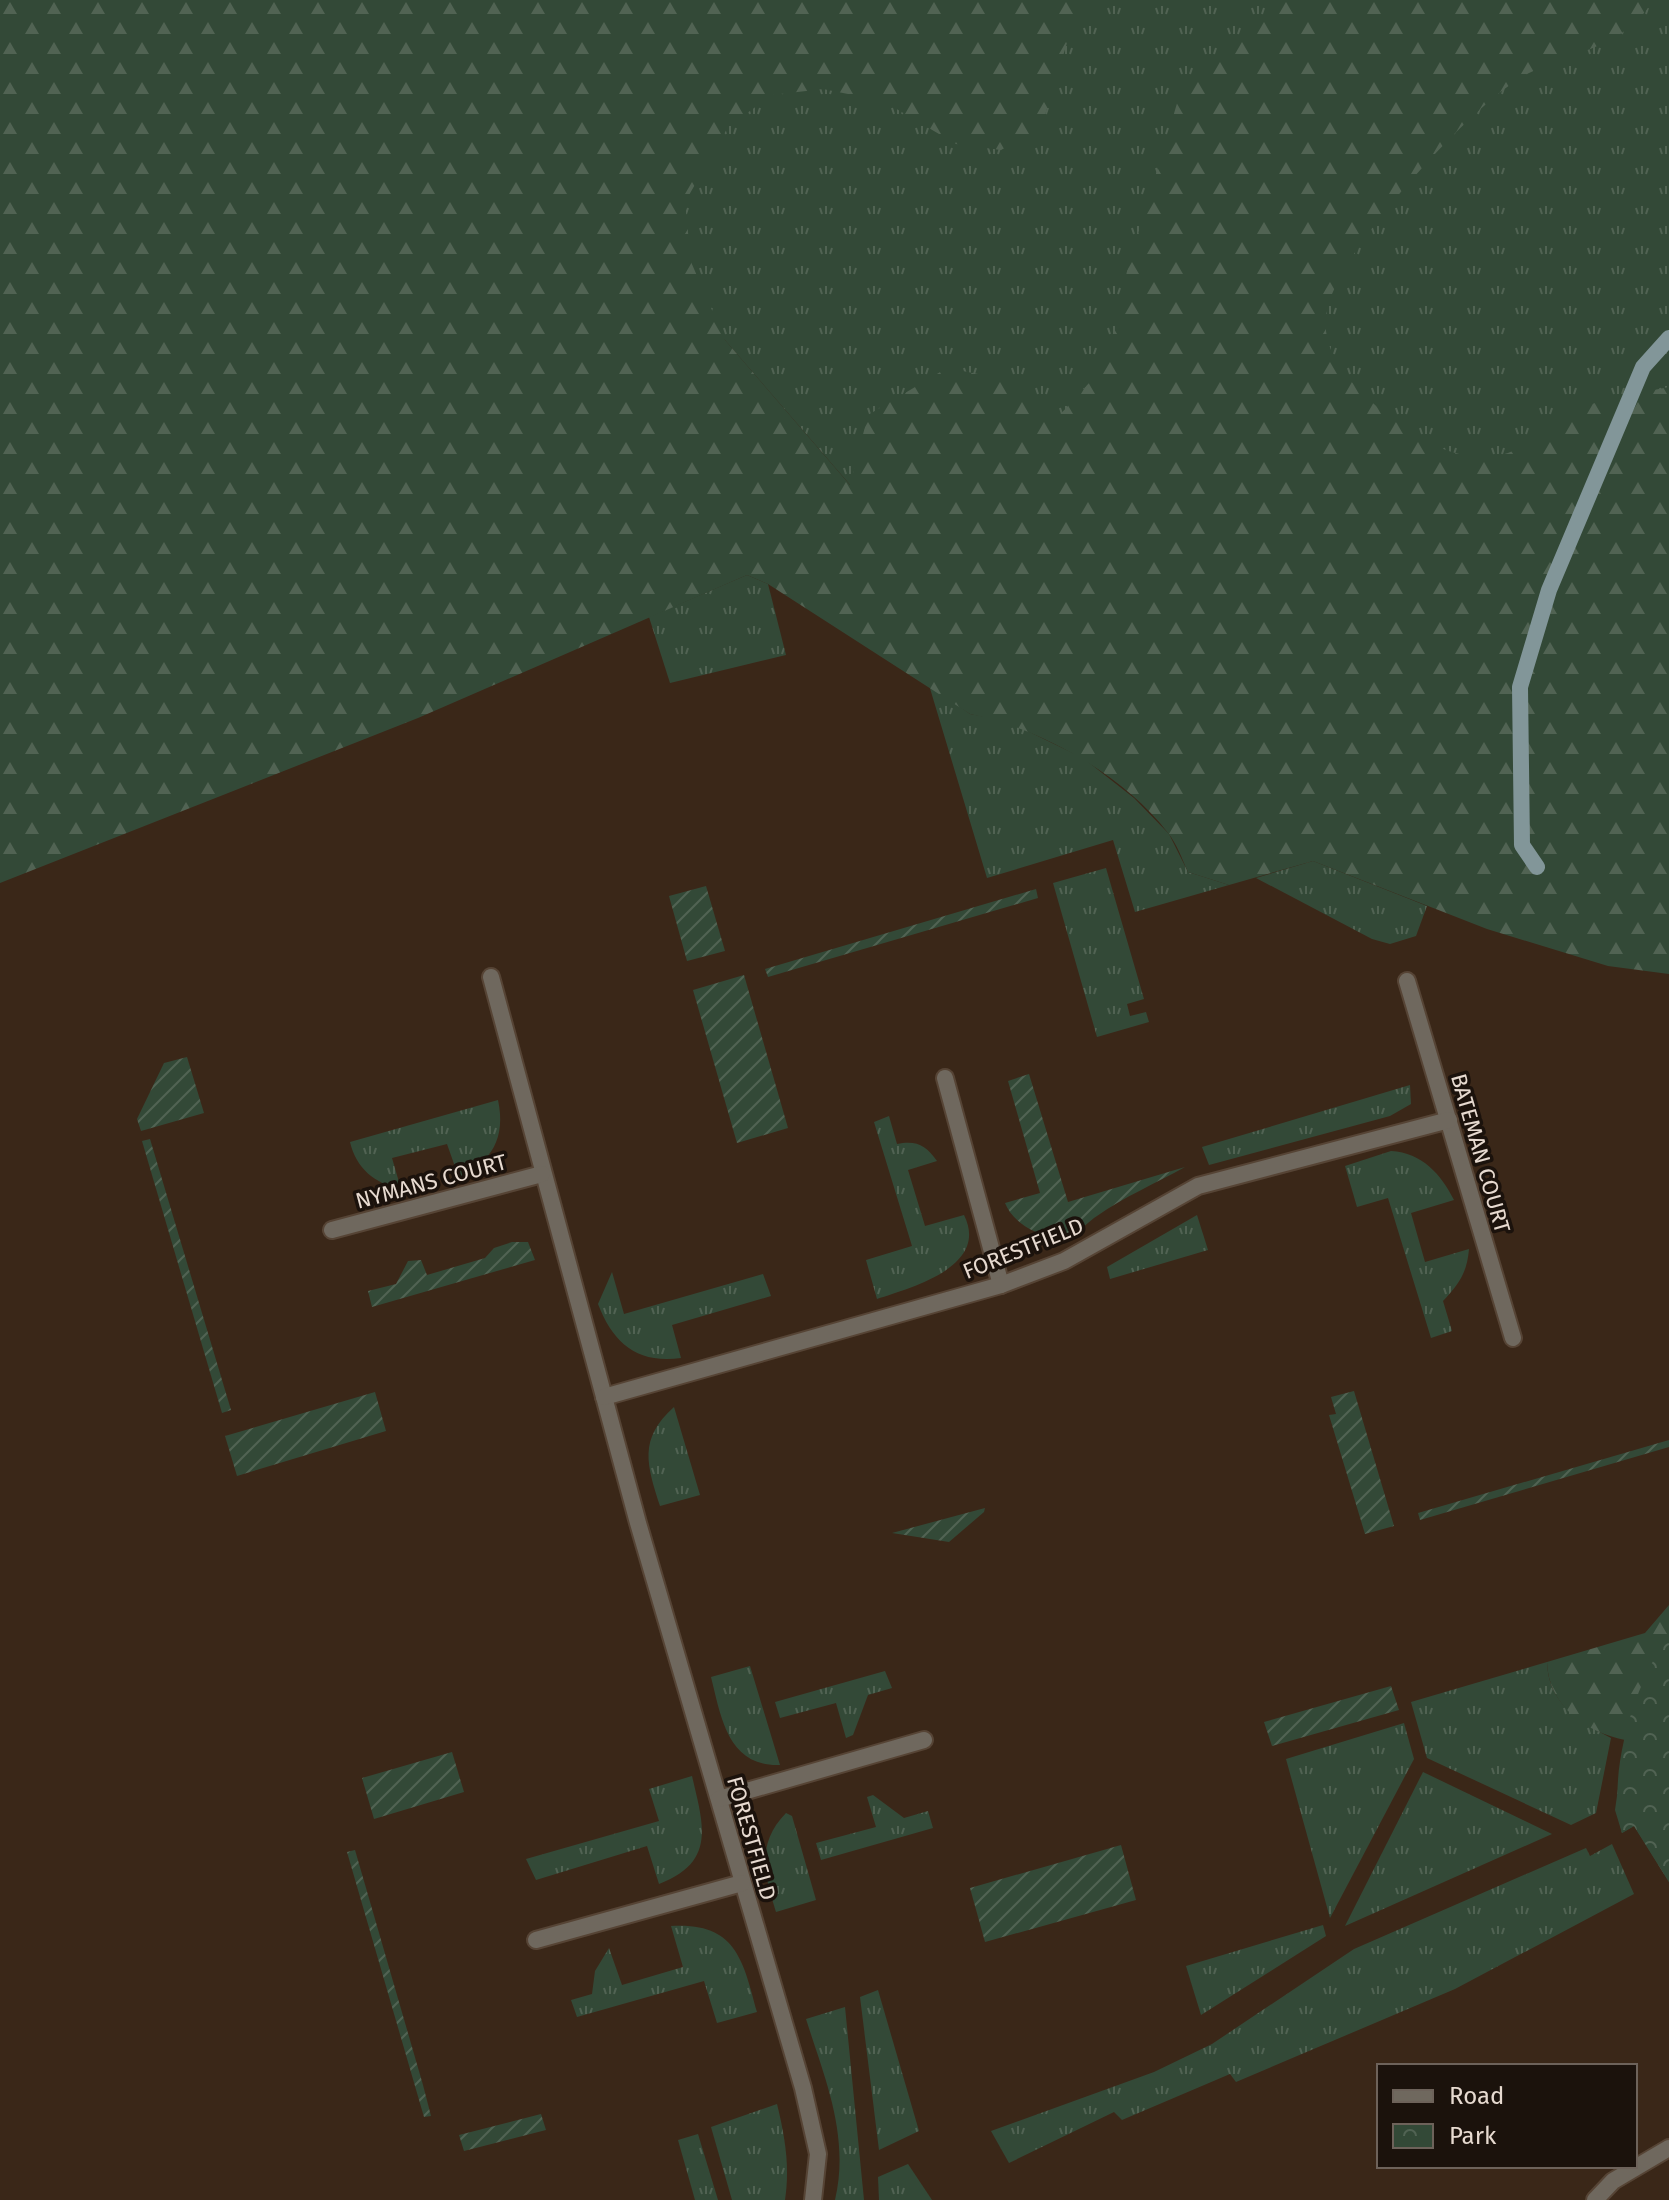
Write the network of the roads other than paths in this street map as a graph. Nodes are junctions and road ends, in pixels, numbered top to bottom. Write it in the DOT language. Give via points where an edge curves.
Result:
graph roads {
  1 [pos="491,977"];
  2 [pos="1407,981"];
  3 [pos="945,1078"];
  4 [pos="1449,1120"];
  5 [pos="542,1174"];
  6 [pos="332,1230"];
  7 [pos="1001,1285"];
  8 [pos="1513,1338"];
  9 [pos="604,1397"];
  10 [pos="924,1740"];
  11 [pos="719,1799"];
  12 [pos="742,1883"];
  13 [pos="536,1940"];
  14 [pos="1669,2148"];
  15 [pos="1637,2167"];
  16 [pos="1635,2168"];
  17 [pos="813,2200"];
  18 [pos="1595,2200"];
  1 -- 5 [label="street, FORESTFIELD"];
  2 -- 4 [label="street, BATEMAN COURT"];
  3 -- 7 [label="street"];
  4 -- 7 [label="street, FORESTFIELD" via="1198,1186 1064,1261"];
  4 -- 8 [label="street, BATEMAN COURT"];
  5 -- 6 [label="street, NYMANS COURT"];
  5 -- 9 [label="street, FORESTFIELD"];
  7 -- 9 [label="street, FORESTFIELD"];
  9 -- 11 [label="street, FORESTFIELD"];
  10 -- 11 [label="street"];
  11 -- 12 [label="street, FORESTFIELD"];
  12 -- 13 [label="street"];
  12 -- 17 [label="street, FORESTFIELD" via="818,2154"];
  14 -- 15 [label="street"];
  16 -- 18 [label="street"];
}
